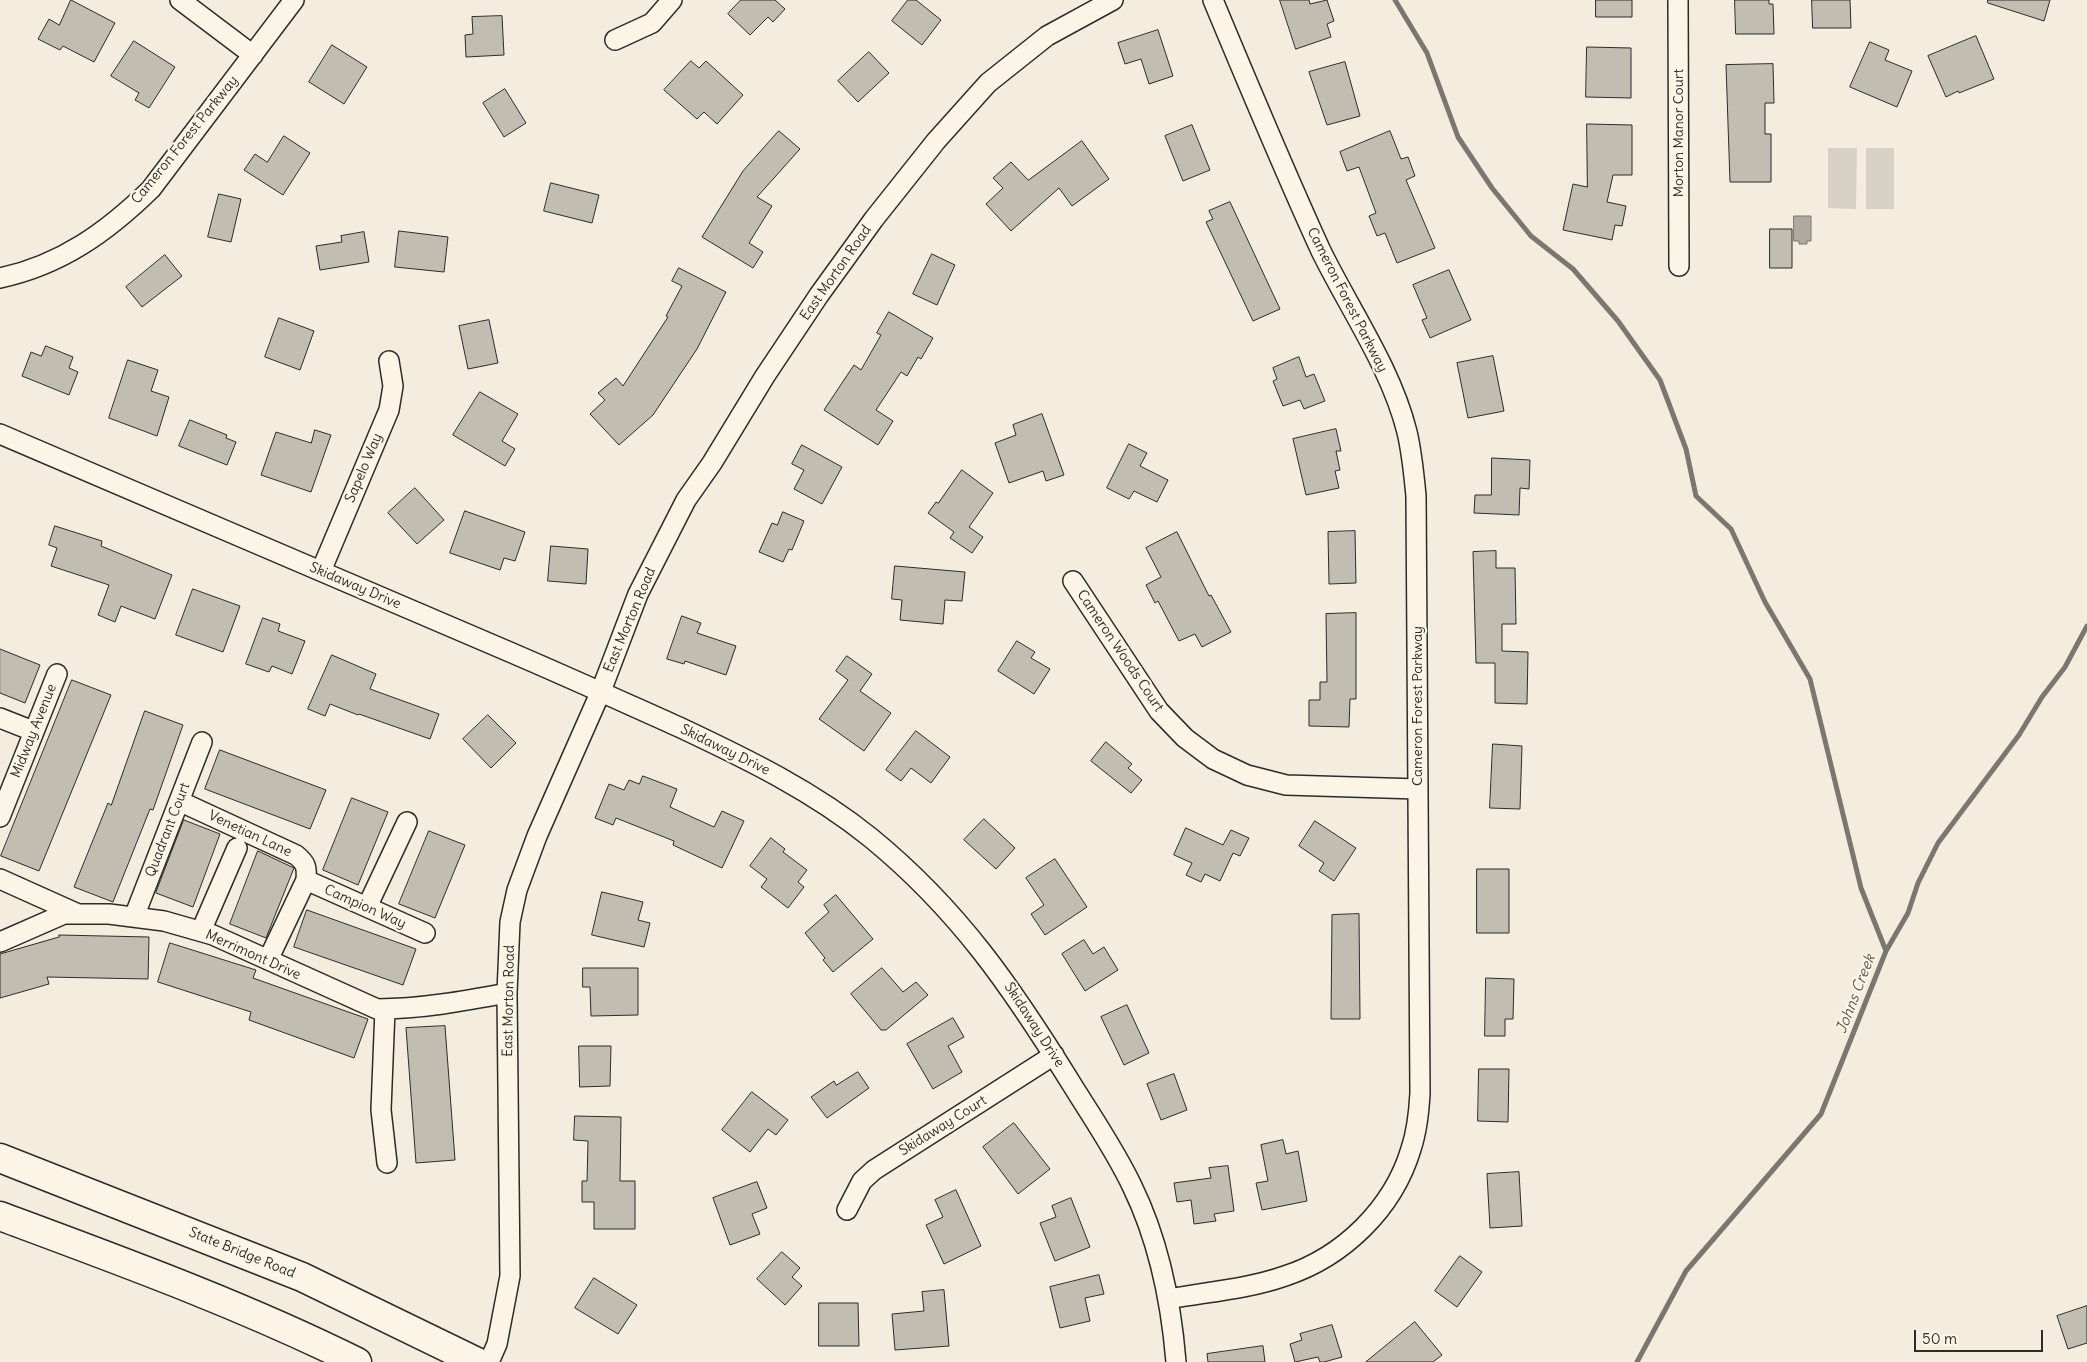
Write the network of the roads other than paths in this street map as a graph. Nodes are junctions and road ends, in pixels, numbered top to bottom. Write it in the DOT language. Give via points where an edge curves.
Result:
graph roads {
  1 [pos="180,0"];
  2 [pos="294,0"];
  3 [pos="672,0"];
  4 [pos="1113,0"];
  5 [pos="1213,0"];
  6 [pos="1678,0"];
  7 [pos="615,40"];
  8 [pos="252,55"];
  9 [pos="1679,266"];
  10 [pos="0,278"];
  11 [pos="390,361"];
  12 [pos="0,434"];
  13 [pos="321,571"];
  14 [pos="1072,581"];
  15 [pos="57,674"];
  16 [pos="601,691"];
  17 [pos="0,718"];
  18 [pos="33,731"];
  19 [pos="202,742"];
  20 [pos="1418,790"];
  21 [pos="179,801"];
  22 [pos="2,807"];
  23 [pos="407,822"];
  24 [pos="237,848"];
  25 [pos="0,879"];
  26 [pos="306,880"];
  27 [pos="367,907"];
  28 [pos="78,914"];
  29 [pos="134,917"];
  30 [pos="201,931"];
  31 [pos="425,934"];
  32 [pos="0,942"];
  33 [pos="268,960"];
  34 [pos="507,993"];
  35 [pos="385,1009"];
  36 [pos="1054,1055"];
  37 [pos="0,1158"];
  38 [pos="387,1163"];
  39 [pos="847,1210"];
  40 [pos="0,1216"];
  41 [pos="1169,1299"];
  42 [pos="357,1362"];
  43 [pos="477,1362"];
  44 [pos="488,1362"];
  45 [pos="1176,1362"];
  1 -- 8 [label="street"];
  2 -- 8 [label="street, Cameron Forest Parkway"];
  3 -- 7 [label="street" via="652,23"];
  4 -- 16 [label="street, East Morton Road" via="1047,36 988,83 936,141 874,219 819,295 686,500 638,594"];
  5 -- 20 [label="street, Cameron Forest Parkway" via="1280,162 1326,261 1388,380 1406,431 1416,496"];
  6 -- 9 [label="street, Morton Manor Court"];
  8 -- 10 [label="street, Cameron Forest Parkway" via="151,189 123,217 57,260"];
  11 -- 13 [label="street, Sapelo Way" via="393,386 388,410"];
  12 -- 13 [label="street, Skidaway Drive"];
  13 -- 16 [label="street, Skidaway Drive"];
  14 -- 20 [label="street, Cameron Woods Court" via="1159,711 1185,738 1213,759 1247,775 1286,786"];
  15 -- 18 [label="street, Midway Avenue"];
  16 -- 34 [label="street, East Morton Road" via="537,836 517,890 510,922"];
  16 -- 36 [label="street, Skidaway Drive" via="762,766 817,798 870,837 922,883 969,934 1010,987"];
  17 -- 18 [label="street"];
  18 -- 22 [label="street, Midway Avenue"];
  19 -- 21 [label="street, Quadrant Court"];
  20 -- 41 [label="street, Cameron Forest Parkway" via="1420,1093 1418,1124 1402,1172 1389,1196 1361,1230 1333,1253 1309,1267 1258,1283"];
  21 -- 26 [label="street, Venetian Lane" via="296,855 305,862"];
  21 -- 29 [label="street, Quadrant Court"];
  23 -- 27 [label="street"];
  24 -- 30 [label="street"];
  25 -- 28 [label="street"];
  26 -- 27 [label="street, Campion Way"];
  26 -- 33 [label="street"];
  27 -- 31 [label="street, Campion Way"];
  28 -- 29 [label="street, Merrimont Drive"];
  28 -- 32 [label="street, Merrimont Drive" via="64,914"];
  29 -- 30 [label="street, Merrimont Drive"];
  30 -- 33 [label="street, Merrimont Drive"];
  33 -- 35 [label="street, Merrimont Drive" via="377,1009"];
  34 -- 35 [label="street, Merrimont Drive" via="454,1003"];
  34 -- 44 [label="street, East Morton Road" via="510,1276 497,1344"];
  35 -- 38 [label="street" via="381,1110"];
  36 -- 39 [label="street, Skidaway Court" via="874,1170 862,1181"];
  36 -- 41 [label="street, Skidaway Drive" via="1133,1187 1156,1245"];
  37 -- 43 [label="highway, State Bridge Road" via="302,1277"];
  40 -- 42 [label="highway" via="290,1329"];
  41 -- 45 [label="street, Skidaway Drive"];
}
